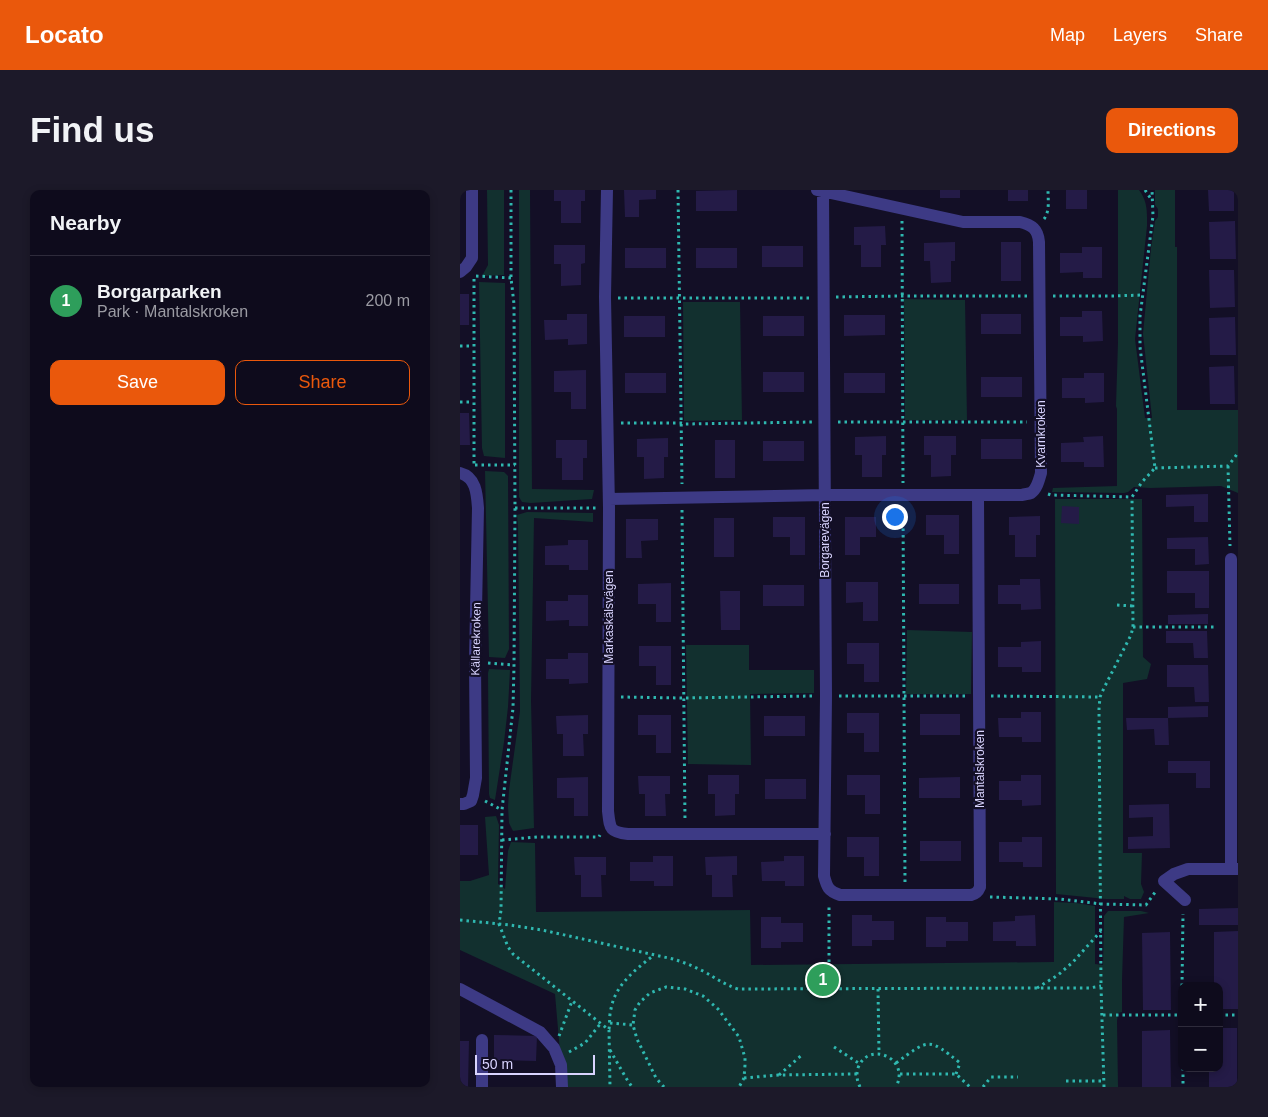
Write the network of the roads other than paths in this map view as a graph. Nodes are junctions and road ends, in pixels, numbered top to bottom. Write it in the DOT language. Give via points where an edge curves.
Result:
graph roads {
  1 [pos="472,190"];
  2 [pos="607,190"];
  3 [pos="821,190"];
  4 [pos="460,272"];
  5 [pos="466,471"];
  6 [pos="825,495"];
  7 [pos="978,495"];
  8 [pos="609,504"];
  9 [pos="1231,560"];
  10 [pos="460,804"];
  11 [pos="825,834"];
  12 [pos="1235,869"];
  13 [pos="906,896"];
  14 [pos="1182,898"];
  15 [pos="460,990"];
  16 [pos="482,1040"];
  17 [pos="482,1087"];
  18 [pos="562,1087"];
  1 -- 4 [label="street" via="472,258"];
  2 -- 8 [label="street, Markaskälsvägen" via="605,297"];
  3 -- 6 [label="street, Borgarevägen"];
  3 -- 7 [label="street, Kvarnkroken" via="963,222 1020,222 1034,228 1038,235 1041,473 1031,493"];
  5 -- 10 [label="street, Källarekroken" via="477,491 478,508 476,778 471,801"];
  6 -- 7 [label="street"];
  6 -- 8 [label="street"];
  6 -- 11 [label="street, Borgarevägen"];
  7 -- 13 [label="street, Mantalskroken" via="980,887 971,895"];
  8 -- 11 [label="street, Markaskälsvägen" via="608,801 612,831 628,834"];
  9 -- 12 [label="street"];
  11 -- 13 [label="street, Borgarevägen" via="824,876 829,890 840,895"];
  12 -- 14 [label="street" via="1188,869 1174,874 1164,881"];
  15 -- 18 [label="street" via="540,1032 556,1053"];
  16 -- 17 [label="street"];
}
